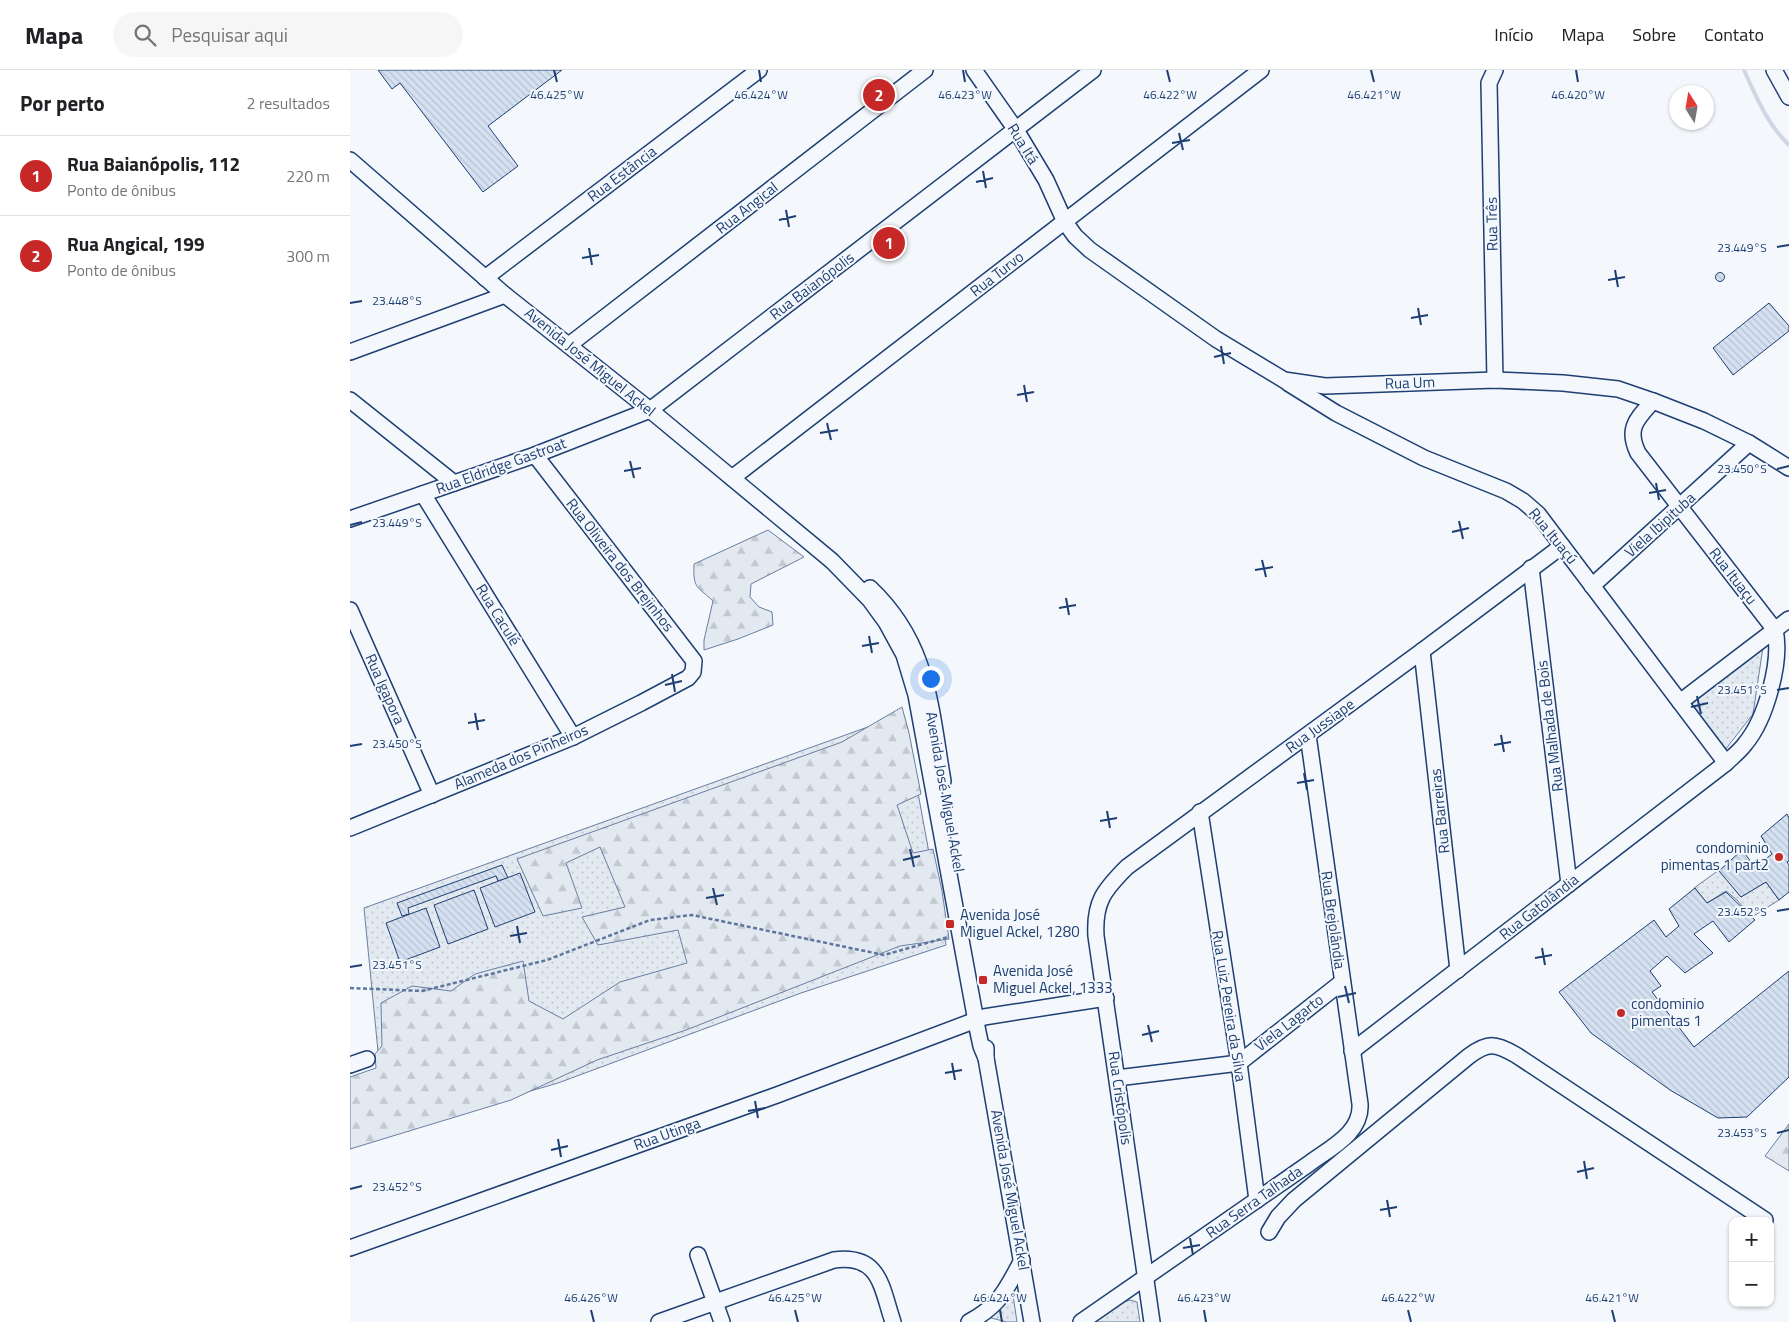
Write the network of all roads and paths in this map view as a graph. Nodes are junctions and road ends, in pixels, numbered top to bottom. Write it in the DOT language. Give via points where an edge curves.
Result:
graph roads {
  1 [pos="759,70"];
  2 [pos="925,70"];
  3 [pos="974,70"];
  4 [pos="1093,70"];
  5 [pos="1261,70"];
  6 [pos="1495,70"];
  7 [pos="1774,70"];
  8 [pos="1789,97"];
  9 [pos="1016,130"];
  10 [pos="352,164"];
  11 [pos="1065,222"];
  12 [pos="485,278"];
  13 [pos="505,294"];
  14 [pos="569,345"];
  15 [pos="350,352"];
  16 [pos="1284,380"];
  17 [pos="1495,380"];
  18 [pos="1338,385"];
  19 [pos="350,400"];
  20 [pos="1653,401"];
  21 [pos="1330,409"];
  22 [pos="650,410"];
  23 [pos="1749,443"];
  24 [pos="535,455"];
  25 [pos="1789,468"];
  26 [pos="732,478"];
  27 [pos="454,483"];
  28 [pos="423,494"];
  29 [pos="1679,508"];
  30 [pos="350,519"];
  31 [pos="1562,546"];
  32 [pos="832,561"];
  33 [pos="1531,568"];
  34 [pos="1592,586"];
  35 [pos="350,610"];
  36 [pos="1789,619"];
  37 [pos="1775,630"];
  38 [pos="1422,651"];
  39 [pos="688,678"];
  40 [pos="1680,702"];
  41 [pos="1308,735"];
  42 [pos="573,737"];
  43 [pos="1726,763"];
  44 [pos="432,795"];
  45 [pos="1200,812"];
  46 [pos="350,828"];
  47 [pos="1569,884"];
  48 [pos="1095,919"];
  49 [pos="960,933"];
  50 [pos="1458,970"];
  51 [pos="1342,982"];
  52 [pos="350,988"];
  53 [pos="1106,998"];
  54 [pos="980,1019"];
  55 [pos="1352,1051"];
  56 [pos="367,1059"];
  57 [pos="1239,1063"];
  58 [pos="350,1065"];
  59 [pos="1117,1078"];
  60 [pos="1360,1104"];
  61 [pos="1257,1200"];
  62 [pos="1760,1217"];
  63 [pos="1269,1232"];
  64 [pos="350,1248"];
  65 [pos="698,1255"];
  66 [pos="1022,1260"];
  67 [pos="1146,1278"];
  68 [pos="715,1302"];
  69 [pos="659,1322"];
  70 [pos="722,1322"];
  71 [pos="894,1322"];
  72 [pos="969,1322"];
  73 [pos="1032,1322"];
  74 [pos="1081,1322"];
  75 [pos="1152,1322"];
  1 -- 12 [label="street, Rua Estância"];
  2 -- 14 [label="street, Rua Angical"];
  3 -- 9 [label="street, Rua Itá"];
  4 -- 9 [label="street, Rua Baianópolis"];
  5 -- 11 [label="street, Rua Turvo"];
  6 -- 17 [label="street, Rua Três" via="1489,83"];
  7 -- 8 [label="street"];
  9 -- 11 [label="street, Rua Itá" via="1046,180"];
  9 -- 22 [label="street, Rua Baianópolis"];
  10 -- 12 [label="street, Avenida José Miguel Ackel"];
  11 -- 16 [label="street, Rua Um" via="1090,250 1216,339"];
  11 -- 26 [label="street, Rua Turvo"];
  12 -- 13 [label="street, Avenida José Miguel Ackel"];
  13 -- 14 [label="street, Avenida José Miguel Ackel"];
  13 -- 15 [label="street"];
  14 -- 22 [label="street, Avenida José Miguel Ackel"];
  16 -- 18 [label="street, Rua Um"];
  16 -- 21 [label="street, Rua Ituaçú"];
  17 -- 18 [label="street, Rua Um"];
  17 -- 20 [label="street, Rua Um" via="1618,389"];
  18 -- 21 [label="street" via="1330,392"];
  19 -- 27 [label="street"];
  20 -- 23 [label="street, Rua Um"];
  20 -- 29 [label="street, Rua Ituaçu" via="1636,420 1633,442"];
  21 -- 31 [label="street, Rua Ituaçú" via="1424,458 1506,490 1538,514"];
  22 -- 24 [label="street, Rua Eldridge Gastroat"];
  22 -- 26 [label="street, Avenida José Miguel Ackel"];
  23 -- 25 [label="street, Rua Um"];
  23 -- 29 [label="street, Viela Ibipituba"];
  24 -- 27 [label="street, Rua Eldridge Gastroat"];
  24 -- 39 [label="street, Rua Oliveira dos Brejinhos" via="694,661"];
  26 -- 32 [label="street, Avenida José Miguel Ackel"];
  27 -- 28 [label="street, Rua Eldridge Gastroat"];
  28 -- 30 [label="street, Rua Eldridge Gastroat"];
  28 -- 42 [label="street, Rua Caculé"];
  29 -- 34 [label="street, Viela Ibipituba"];
  29 -- 37 [label="street, Rua Ituaçu"];
  31 -- 33 [label="street, Rua Jussiape"];
  31 -- 34 [label="street, Rua Ituaçú"];
  32 -- 49 [label="street, Avenida José Miguel Ackel" via="870,600 886,622 909,669"];
  32 -- 54 [label="street, Avenida José Miguel Ackel" via="861,579 885,602 906,632 921,664"];
  33 -- 38 [label="street, Rua Jussiape"];
  33 -- 47 [label="street, Rua Malhada de Bois"];
  34 -- 40 [label="street, Rua Ituaçú"];
  35 -- 44 [label="street, Rua Igapora"];
  36 -- 37 [label="street"];
  37 -- 40 [label="street"];
  37 -- 43 [label="street" via="1778,642 1770,692 1746,743"];
  38 -- 41 [label="street, Rua Jussiape"];
  38 -- 50 [label="street, Rua Barreiras"];
  39 -- 42 [label="street, Alameda dos Pinheiros"];
  40 -- 43 [label="street, Rua Ituaçú"];
  41 -- 45 [label="street, Rua Jussiape"];
  41 -- 51 [label="street, Rua Brejolândia"];
  42 -- 44 [label="street, Alameda dos Pinheiros"];
  43 -- 47 [label="street, Rua Gatolândia"];
  44 -- 46 [label="street, Alameda dos Pinheiros"];
  45 -- 48 [label="street, Rua Jussiape" via="1127,867 1111,883 1099,902"];
  45 -- 57 [label="street, Rua Luiz Pereira da Silva"];
  47 -- 50 [label="street, Rua Gatolândia"];
  48 -- 53 [label="street, Rua Cristópolis"];
  49 -- 52 [label="path" via="884,955 692,915 650,920 547,960 422,991"];
  49 -- 54 [label="street, Avenida José Miguel Ackel"];
  50 -- 55 [label="street, Rua Gatolândia"];
  51 -- 55 [label="street, Rua Brejolândia"];
  51 -- 57 [label="street, Viela Lagarto"];
  53 -- 54 [label="street, Rua Utinga"];
  53 -- 59 [label="street, Rua Cristópolis"];
  54 -- 64 [label="street, Rua Utinga"];
  54 -- 66 [label="street, Avenida José Miguel Ackel" via="981,1046 986,1058"];
  55 -- 60 [label="street, Rua Brejolândia"];
  56 -- 58 [label="street"];
  57 -- 59 [label="street"];
  57 -- 61 [label="street, Rua Luiz Pereira da Silva"];
  59 -- 67 [label="street, Rua Cristópolis"];
  60 -- 61 [label="street, Rua Serra Talhada" via="1358,1120 1346,1136"];
  61 -- 67 [label="street, Rua Serra Talhada"];
  62 -- 63 [label="street" via="1516,1055 1492,1045 1469,1056 1294,1200"];
  65 -- 68 [label="street"];
  66 -- 72 [label="street" via="999,1300 991,1309"];
  66 -- 73 [label="street, Avenida José Miguel Ackel"];
  67 -- 74 [label="street, Rua Serra Talhada"];
  67 -- 75 [label="street, Rua Cristópolis"];
  68 -- 69 [label="street"];
  68 -- 70 [label="street"];
  68 -- 71 [label="street" via="847,1258 870,1266"];
}
